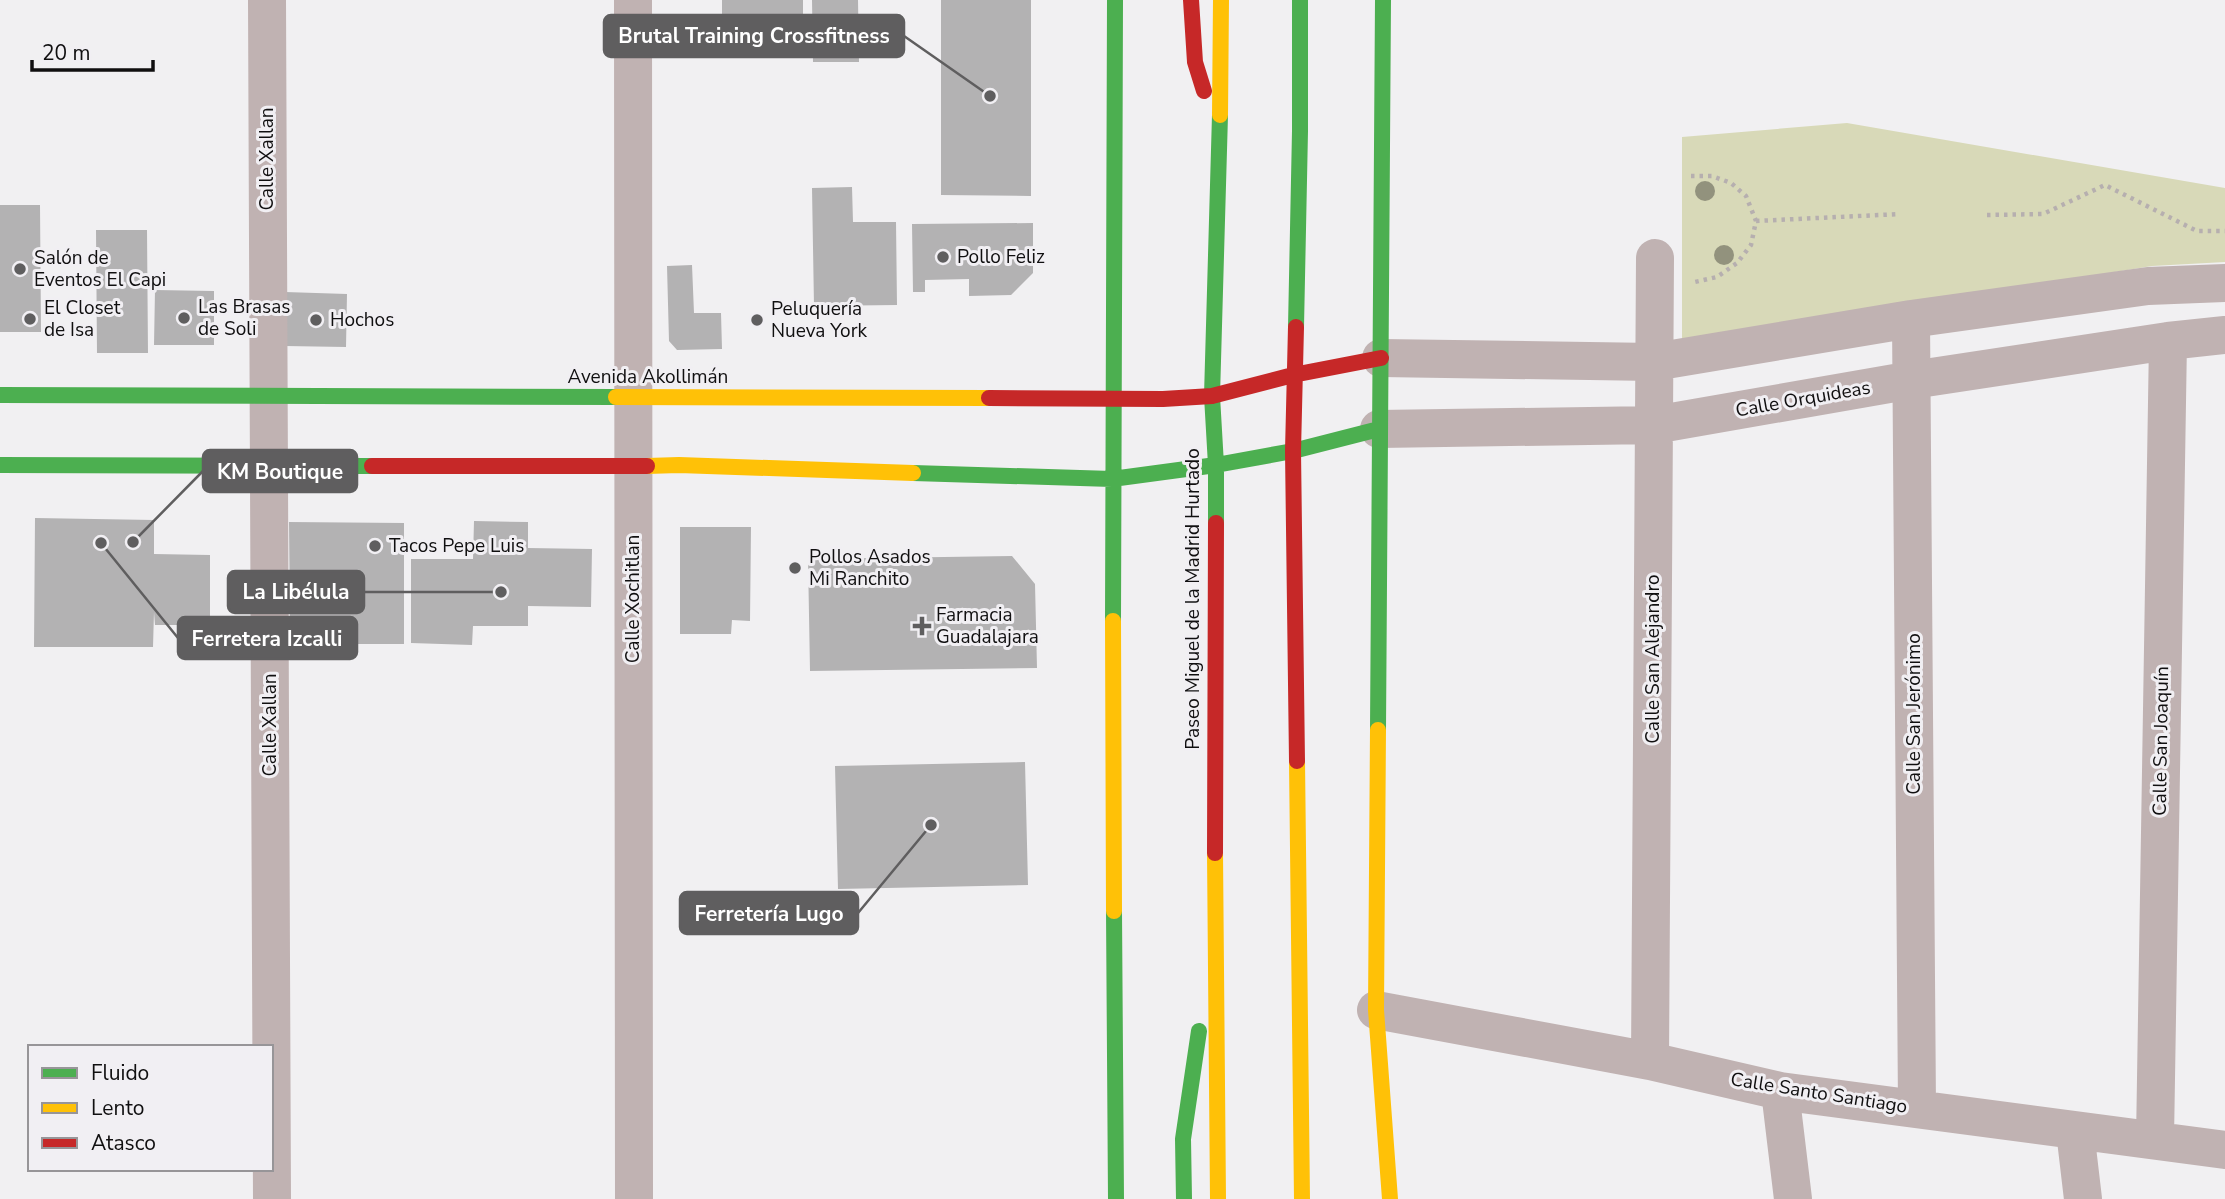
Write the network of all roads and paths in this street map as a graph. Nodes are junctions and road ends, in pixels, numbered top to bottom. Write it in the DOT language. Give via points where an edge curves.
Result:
graph roads {
  1 [pos="267,0"];
  2 [pos="633,0"];
  3 [pos="1115,0"];
  4 [pos="1191,0"];
  5 [pos="1221,0"];
  6 [pos="1300,0"];
  7 [pos="1383,0"];
  8 [pos="1316,39"];
  9 [pos="1300,131"];
  10 [pos="1220,141"];
  11 [pos="1691,176"];
  12 [pos="1900,214"];
  13 [pos="1987,215"];
  14 [pos="1756,221"];
  15 [pos="2225,232"];
  16 [pos="1655,258"];
  17 [pos="1691,283"];
  18 [pos="2225,283"];
  19 [pos="1911,319"];
  20 [pos="2225,335"];
  21 [pos="2168,341"];
  22 [pos="1381,358"];
  23 [pos="1654,362"];
  24 [pos="1293,375"];
  25 [pos="1912,380"];
  26 [pos="0,395"];
  27 [pos="1212,396"];
  28 [pos="269,397"];
  29 [pos="633,398"];
  30 [pos="1113,398"];
  31 [pos="1654,425"];
  32 [pos="1379,429"];
  33 [pos="1293,451"];
  34 [pos="0,465"];
  35 [pos="269,465"];
  36 [pos="1216,465"];
  37 [pos="633,467"];
  38 [pos="1112,479"];
  39 [pos="1217,908"];
  40 [pos="1376,1010"];
  41 [pos="271,1045"];
  42 [pos="1650,1061"];
  43 [pos="1780,1091"];
  44 [pos="1917,1108"];
  45 [pos="2075,1131"];
  46 [pos="2155,1140"];
  47 [pos="2225,1150"];
  48 [pos="272,1171"];
  49 [pos="1302,1195"];
  50 [pos="272,1199"];
  51 [pos="634,1199"];
  52 [pos="1116,1199"];
  53 [pos="1184,1199"];
  54 [pos="1219,1199"];
  55 [pos="1390,1199"];
  56 [pos="1793,1199"];
  57 [pos="2083,1199"];
  1 -- 28 [label="street, Calle Xallan"];
  2 -- 29 [label="street, Calle Xochitlan"];
  3 -- 30 [label="main road"];
  4 -- 10 [label="main road" via="1195,62"];
  5 -- 10 [label="main road, Paseo Miguel de la Madrid Hurtado"];
  6 -- 9 [label="main road"];
  7 -- 22 [label="main road"];
  8 -- 9 [label="main road"];
  9 -- 24 [label="main road"];
  10 -- 27 [label="main road, Paseo Miguel de la Madrid Hurtado"];
  11 -- 14 [label="path" via="1712,176 1731,183 1746,196"];
  12 -- 14 [label="path"];
  13 -- 15 [label="path" via="2043,214 2105,185 2197,231"];
  14 -- 17 [label="path" via="1751,245 1737,264 1717,277"];
  16 -- 23 [label="street, Calle San Alejandro"];
  18 -- 19 [label="street" via="2148,286"];
  19 -- 23 [label="street"];
  19 -- 25 [label="street, Calle San Jerónimo"];
  20 -- 21 [label="street, Calle Orquideas"];
  21 -- 25 [label="street, Calle Orquideas"];
  21 -- 46 [label="street, Calle San Joaquín"];
  22 -- 23 [label="street"];
  22 -- 24 [label="main road, Avenida Akollimán"];
  22 -- 32 [label="main road"];
  23 -- 31 [label="street, Calle San Alejandro"];
  24 -- 27 [label="main road, Avenida Akollimán"];
  24 -- 33 [label="main road"];
  25 -- 31 [label="street, Calle Orquideas"];
  25 -- 44 [label="street, Calle San Jerónimo"];
  26 -- 28 [label="main road, Avenida Akollimán"];
  27 -- 30 [label="main road, Avenida Akollimán"];
  27 -- 36 [label="main road, Paseo Miguel de la Madrid Hurtado"];
  28 -- 29 [label="main road, Avenida Akollimán"];
  28 -- 35 [label="street, Calle Xallan"];
  29 -- 30 [label="main road, Avenida Akollimán"];
  29 -- 37 [label="street, Calle Xochitlan"];
  30 -- 38 [label="main road"];
  31 -- 32 [label="street, Calle Orquideas"];
  31 -- 42 [label="street, Calle San Alejandro"];
  32 -- 33 [label="main road"];
  32 -- 40 [label="main road"];
  33 -- 36 [label="main road"];
  33 -- 49 [label="main road"];
  34 -- 35 [label="main road"];
  35 -- 37 [label="main road"];
  35 -- 41 [label="street, Calle Xallan"];
  36 -- 38 [label="main road"];
  36 -- 39 [label="main road, Paseo Miguel de la Madrid Hurtado"];
  37 -- 38 [label="main road"];
  37 -- 51 [label="street, Calle Xochitlan"];
  38 -- 52 [label="main road"];
  39 -- 53 [label="main road" via="1183,1139"];
  39 -- 54 [label="main road, Paseo Miguel de la Madrid Hurtado"];
  40 -- 42 [label="street, Calle Santo Santiago"];
  40 -- 55 [label="main road"];
  42 -- 43 [label="street, Calle Santo Santiago"];
  43 -- 44 [label="street, Calle Santo Santiago"];
  43 -- 56 [label="street"];
  44 -- 45 [label="street, Calle Santo Santiago"];
  45 -- 46 [label="street, Calle Santo Santiago"];
  45 -- 57 [label="street"];
  46 -- 47 [label="street, Calle Santo Santiago"];
  48 -- 50 [label="street, Calle Xallan"];
}
